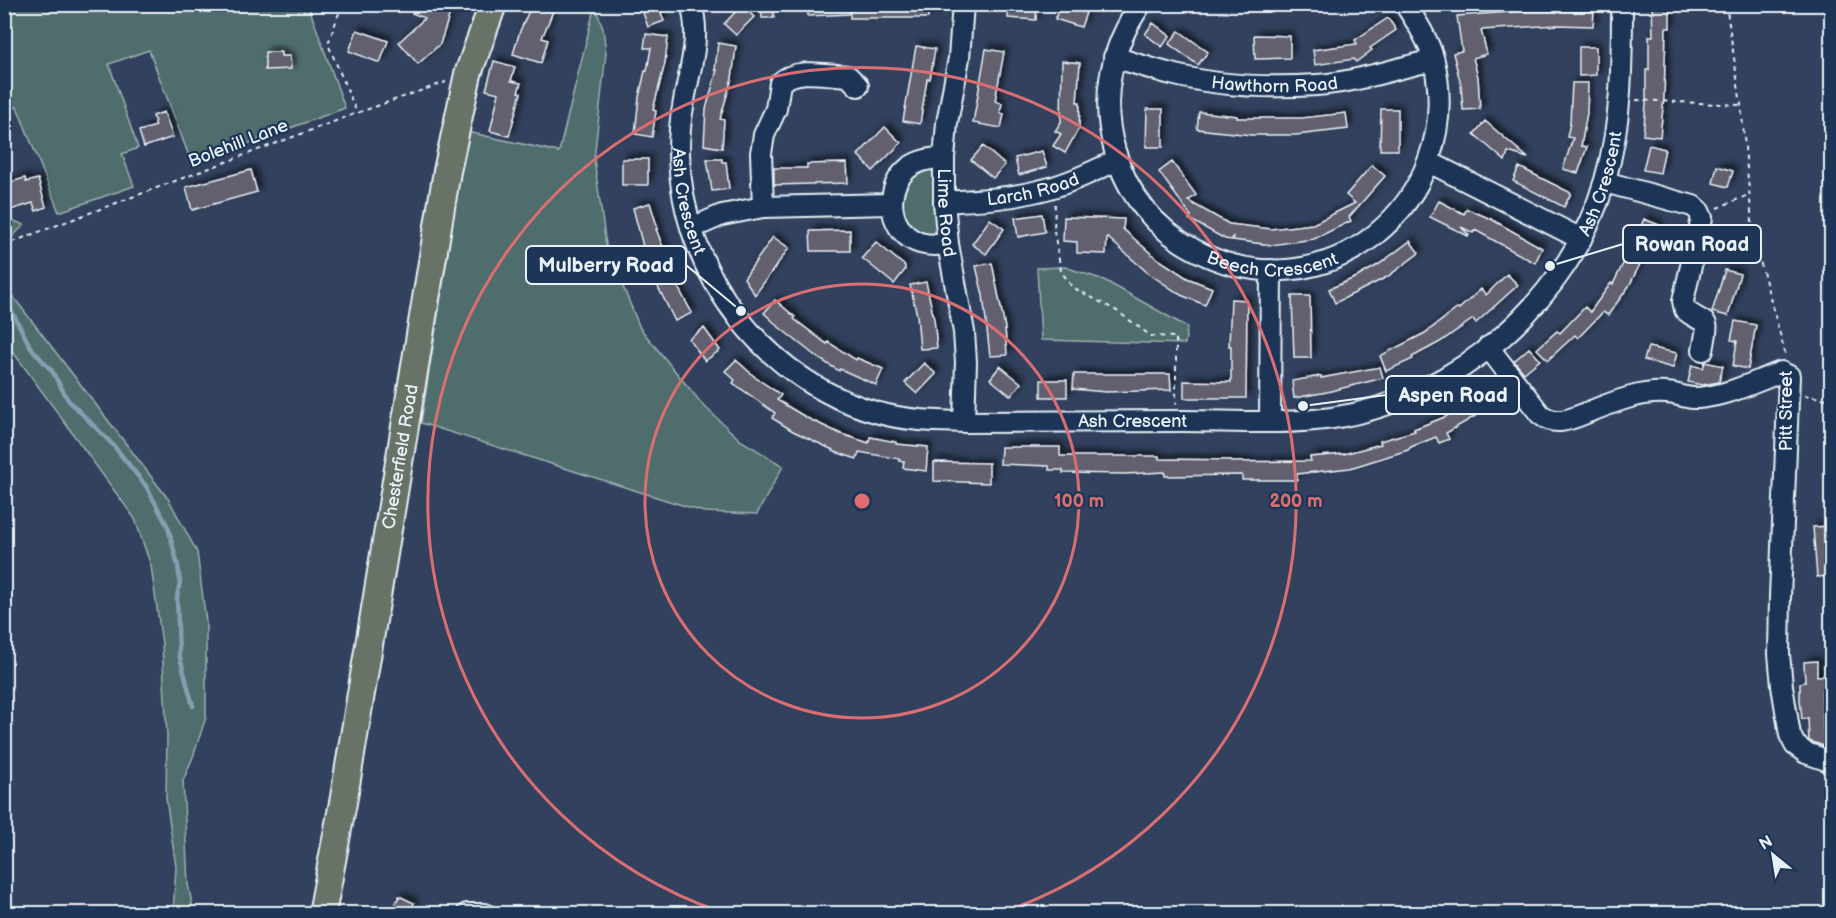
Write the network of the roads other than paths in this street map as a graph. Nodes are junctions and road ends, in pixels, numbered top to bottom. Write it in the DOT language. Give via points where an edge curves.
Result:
graph roads {
  1 [pos="493,4"];
  2 [pos="691,4"];
  3 [pos="963,4"];
  4 [pos="1622,4"];
  5 [pos="1409,6"];
  6 [pos="1134,7"];
  7 [pos="1114,57"];
  8 [pos="1433,60"];
  9 [pos="858,86"];
  10 [pos="944,158"];
  11 [pos="1117,160"];
  12 [pos="1429,162"];
  13 [pos="1605,182"];
  14 [pos="944,202"];
  15 [pos="891,204"];
  16 [pos="763,207"];
  17 [pos="692,228"];
  18 [pos="1581,239"];
  19 [pos="948,244"];
  20 [pos="1271,270"];
  21 [pos="1488,347"];
  22 [pos="1703,350"];
  23 [pos="964,422"];
  24 [pos="1270,422"];
  25 [pos="1832,762"];
  26 [pos="322,914"];
  27 [pos="467,914"];
  28 [pos="485,914"];
  1 -- 26 [label="main road, Chesterfield Road" via="468,74 437,230"];
  2 -- 17 [label="street, Ash Crescent" via="695,51 683,106 679,152"];
  3 -- 10 [label="street, Lime Road" via="961,47"];
  4 -- 13 [label="street, Ash Crescent" via="1621,100"];
  5 -- 8 [label="street, Beech Crescent"];
  6 -- 7 [label="street, Beech Crescent"];
  7 -- 8 [label="street, Hawthorn Road" via="1173,75 1281,86 1355,79"];
  7 -- 11 [label="street, Beech Crescent" via="1107,104"];
  8 -- 12 [label="street, Beech Crescent" via="1438,112"];
  9 -- 16 [label="street" via="848,76 803,74 792,75 780,83 761,153"];
  10 -- 14 [label="street, Lime Road"];
  10 -- 15 [label="street" via="923,160 904,171 896,183"];
  11 -- 14 [label="street, Larch Road" via="1056,186 1021,195"];
  11 -- 20 [label="street, Beech Crescent" via="1137,200 1166,233 1220,261"];
  12 -- 18 [label="street"];
  12 -- 20 [label="street, Beech Crescent" via="1403,208 1364,242 1321,263"];
  13 -- 18 [label="street, Ash Crescent"];
  13 -- 22 [label="street" via="1693,206 1699,211 1702,218 1677,313 1706,322"];
  14 -- 19 [label="street, Lime Road"];
  15 -- 16 [label="street"];
  15 -- 19 [label="street" via="898,226 907,236 918,243"];
  16 -- 17 [label="street" via="722,215"];
  17 -- 23 [label="street, Ash Crescent" via="718,289 755,339 777,359 829,393 886,415 917,421"];
  18 -- 21 [label="street, Ash Crescent" via="1552,284"];
  19 -- 23 [label="street, Lime Road" via="964,332"];
  20 -- 24 [label="street"];
  21 -- 24 [label="street, Ash Crescent" via="1460,368 1400,399 1332,418"];
  21 -- 25 [label="street, Pitt Street" via="1540,414 1555,422 1646,394 1696,398 1720,394 1781,372 1789,384 1780,597 1782,686 1795,745"];
  23 -- 24 [label="street, Ash Crescent"];
  27 -- 28 [label="street"];
}
